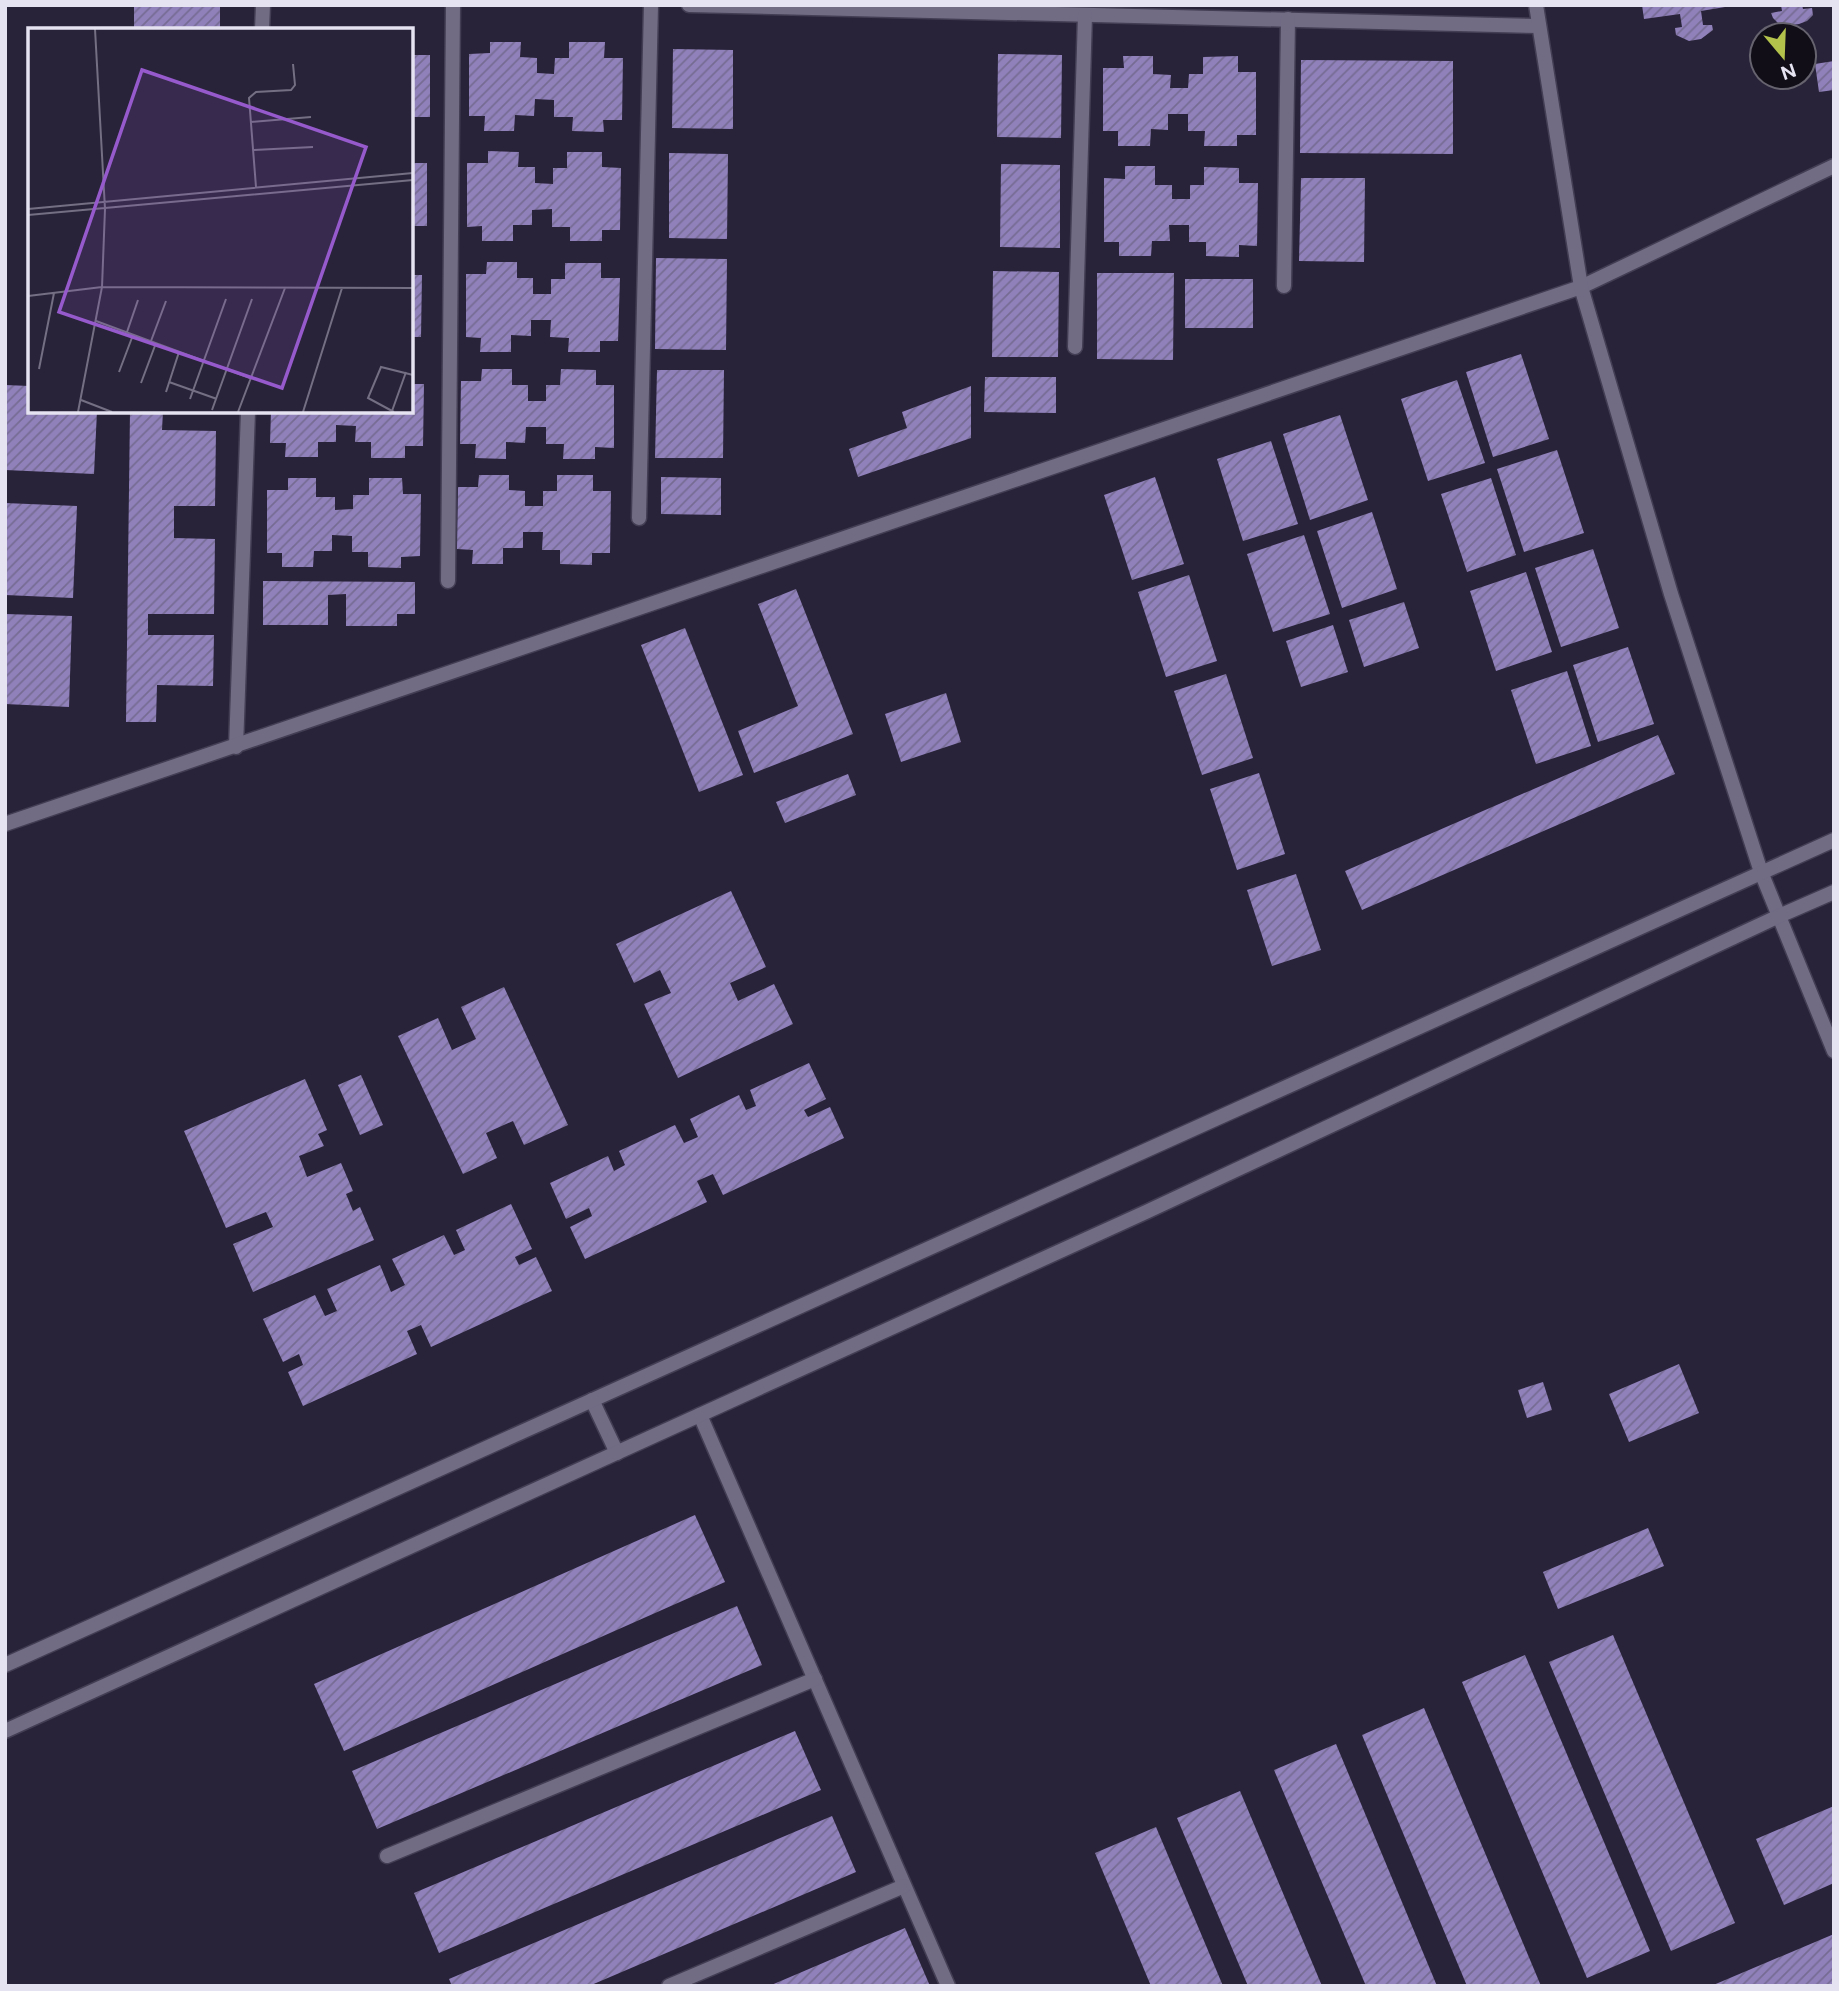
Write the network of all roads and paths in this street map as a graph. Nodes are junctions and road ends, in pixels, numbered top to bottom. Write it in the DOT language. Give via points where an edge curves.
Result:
graph roads {
  1 [pos="263,5"];
  2 [pos="453,5"];
  3 [pos="651,5"];
  4 [pos="689,5"];
  5 [pos="1536,5"];
  6 [pos="851,7"];
  7 [pos="1046,10"];
  8 [pos="1234,12"];
  9 [pos="1085,15"];
  10 [pos="1288,19"];
  11 [pos="1539,26"];
  12 [pos="262,28"];
  13 [pos="1834,166"];
  14 [pos="1284,286"];
  15 [pos="1581,287"];
  16 [pos="1075,347"];
  17 [pos="248,413"];
  18 [pos="639,518"];
  19 [pos="448,580"];
  20 [pos="236,747"];
  21 [pos="5,824"];
  22 [pos="1834,840"];
  23 [pos="1761,872"];
  24 [pos="1834,892"];
  25 [pos="1779,916"];
  26 [pos="1834,1051"];
  27 [pos="592,1400"];
  28 [pos="700,1415"];
  29 [pos="617,1453"];
  30 [pos="5,1665"];
  31 [pos="815,1679"];
  32 [pos="5,1731"];
  33 [pos="387,1856"];
  34 [pos="904,1886"];
  35 [pos="669,1986"];
  36 [pos="948,1986"];
  1 -- 12 [label="street"];
  2 -- 19 [label="street"];
  3 -- 18 [label="street"];
  4 -- 6 [label="street"];
  5 -- 11 [label="street"];
  6 -- 7 [label="street"];
  7 -- 9 [label="street"];
  8 -- 9 [label="street"];
  8 -- 10 [label="street"];
  9 -- 16 [label="street"];
  10 -- 11 [label="street"];
  10 -- 14 [label="street"];
  11 -- 15 [label="street"];
  13 -- 15 [label="street"];
  15 -- 20 [label="street"];
  15 -- 23 [label="street" via="1671,594"];
  17 -- 20 [label="street"];
  20 -- 21 [label="street"];
  22 -- 23 [label="street"];
  23 -- 25 [label="street"];
  23 -- 27 [label="street"];
  24 -- 25 [label="street"];
  25 -- 26 [label="street"];
  25 -- 28 [label="street"];
  27 -- 29 [label="street"];
  27 -- 30 [label="street"];
  28 -- 29 [label="street"];
  28 -- 31 [label="street"];
  29 -- 32 [label="street"];
  31 -- 33 [label="street"];
  31 -- 34 [label="street"];
  34 -- 35 [label="street"];
  34 -- 36 [label="street"];
}
